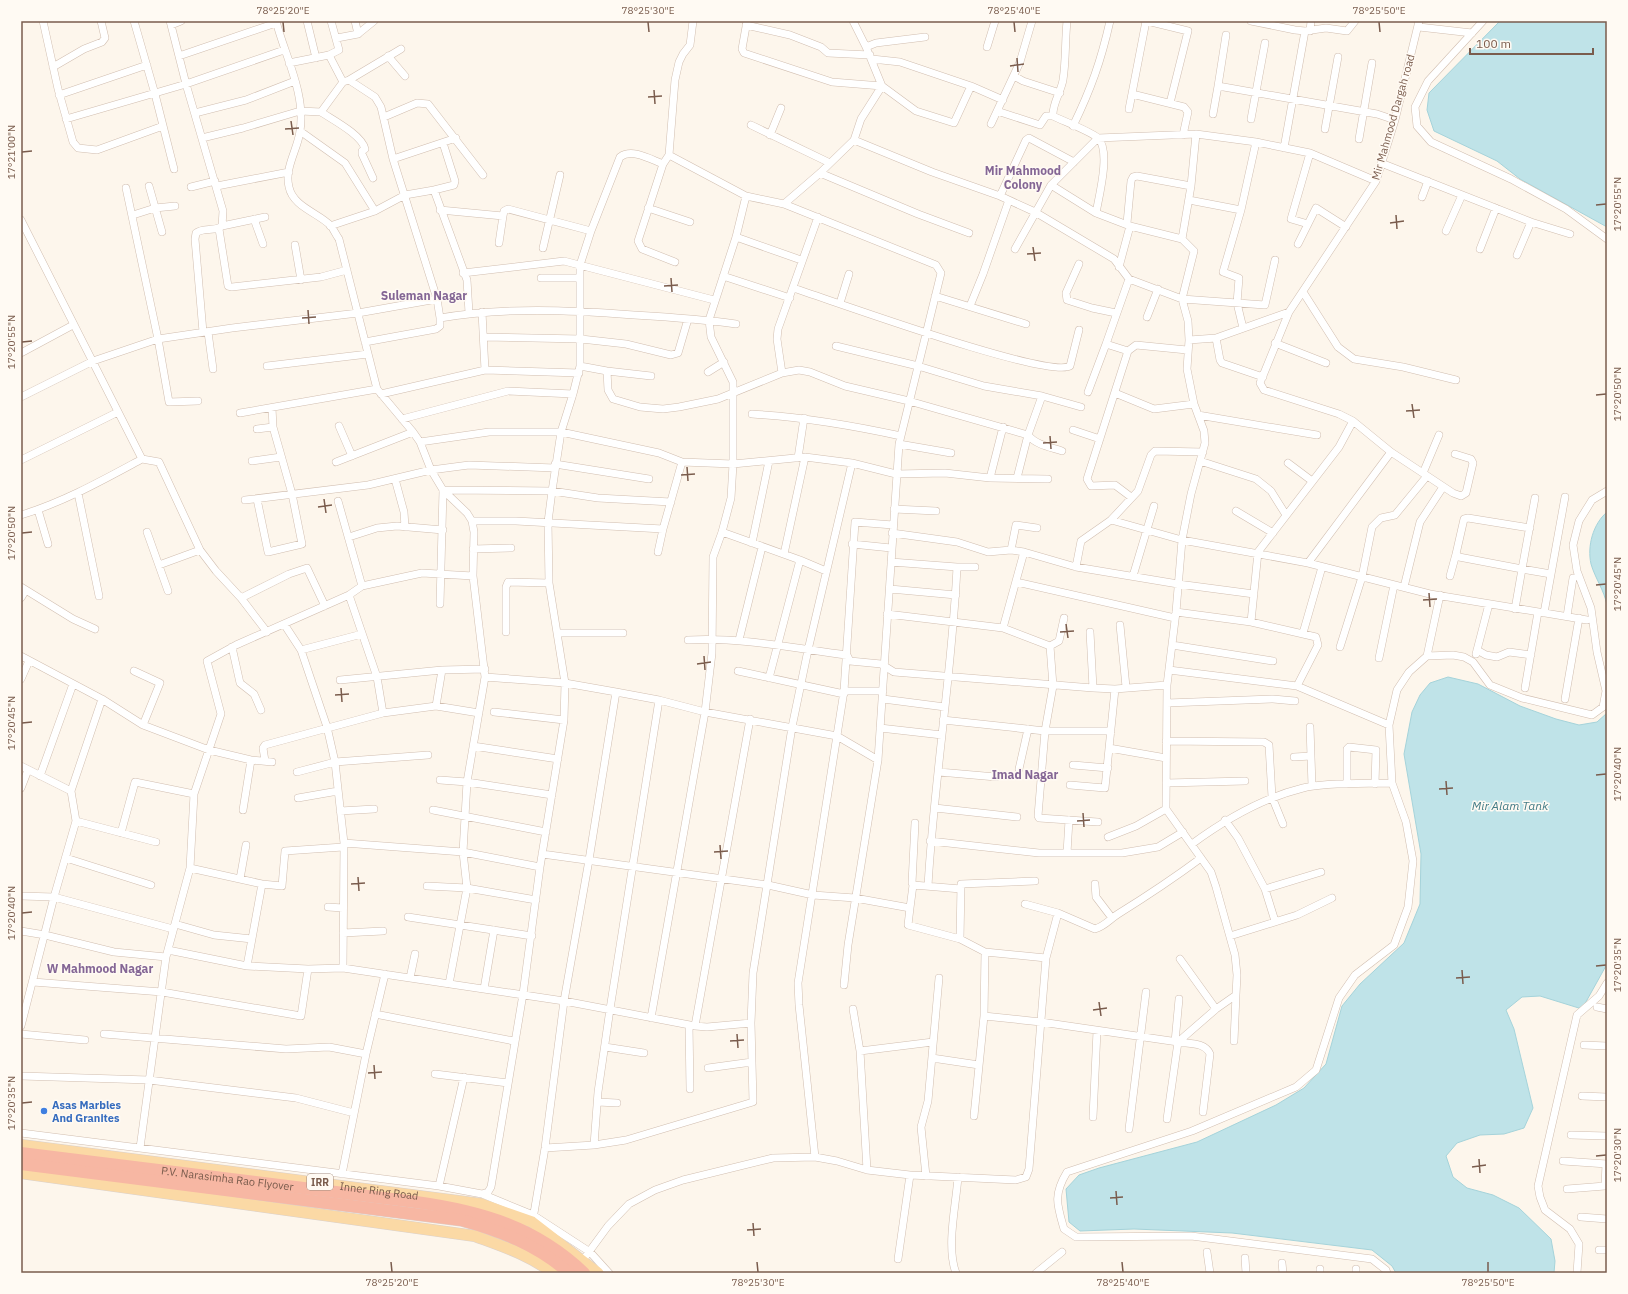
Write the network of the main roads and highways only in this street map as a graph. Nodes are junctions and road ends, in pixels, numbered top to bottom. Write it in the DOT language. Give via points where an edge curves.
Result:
graph roads {
  1 [pos="21,1146"];
  2 [pos="21,1154"];
  3 [pos="21,1164"];
  4 [pos="21,1173"];
  5 [pos="553,1273"];
  6 [pos="569,1273"];
  7 [pos="584,1273"];
  8 [pos="598,1273"];
  1 -- 8 [label="main road, Inner Ring Road / IRR" via="481,1204 533,1218 587,1256"];
  2 -- 7 [label="highway, P.V. Narasimha Rao Flyover" via="416,1202 463,1210 509,1224 530,1234 558,1251"];
  3 -- 6 [label="highway, P.V. Narasimha Rao Flyover" via="461,1220 505,1233 525,1242"];
  4 -- 5 [label="main road" via="475,1236 522,1254"];
}
